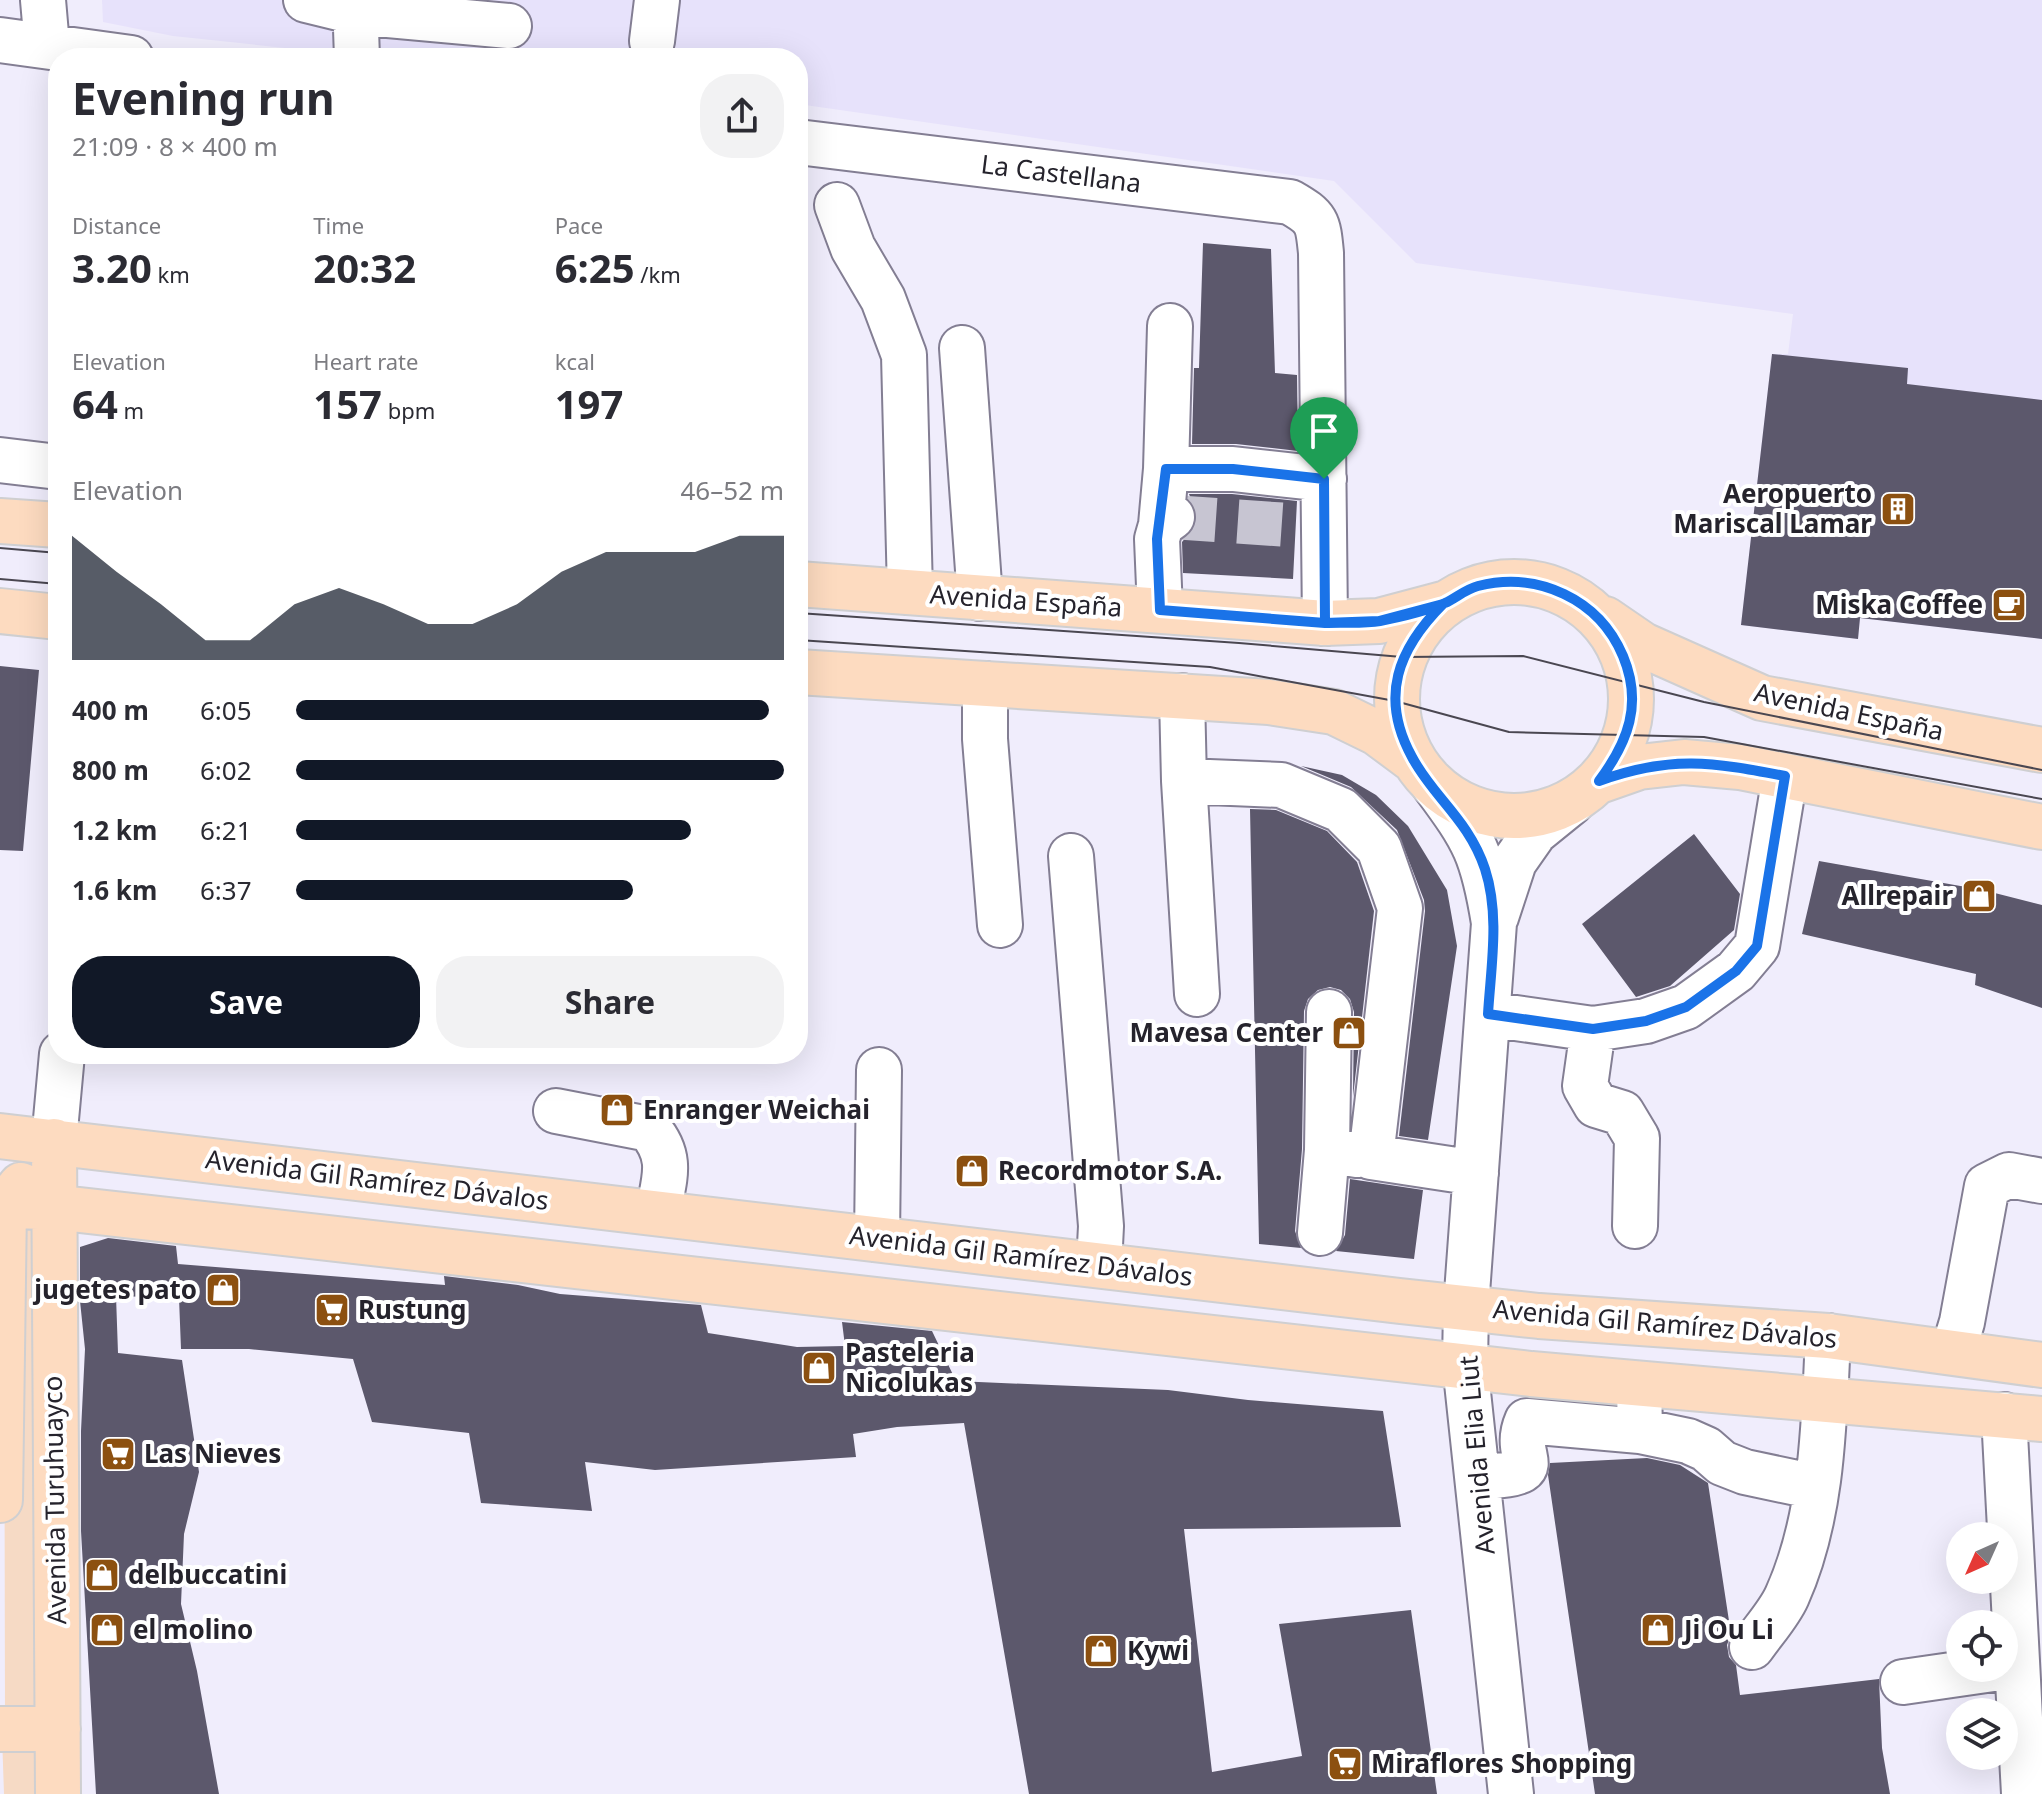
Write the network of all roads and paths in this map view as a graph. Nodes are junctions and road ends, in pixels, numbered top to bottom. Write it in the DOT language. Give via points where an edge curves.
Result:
graph roads {
  1 [pos="43,0"];
  2 [pos="306,0"];
  3 [pos="355,6"];
  4 [pos="509,26"];
  5 [pos="0,40"];
  6 [pos="47,46"];
  7 [pos="61,48"];
  8 [pos="357,48"];
  9 [pos="808,143"];
  10 [pos="837,205"];
  11 [pos="1170,326"];
  12 [pos="962,348"];
  13 [pos="0,460"];
  14 [pos="48,466"];
  15 [pos="1166,469"];
  16 [pos="1324,479"];
  17 [pos="0,521"];
  18 [pos="48,524"];
  19 [pos="808,585"];
  20 [pos="910,592"];
  21 [pos="980,598"];
  22 [pos="1581,602"];
  23 [pos="1443,604"];
  24 [pos="1160,610"];
  25 [pos="0,611"];
  26 [pos="48,616"];
  27 [pos="1325,623"];
  28 [pos="808,673"];
  29 [pos="985,684"];
  30 [pos="1182,696"];
  31 [pos="2042,750"];
  32 [pos="1423,772"];
  33 [pos="1785,776"];
  34 [pos="1184,781"];
  35 [pos="1585,791"];
  36 [pos="2042,827"];
  37 [pos="1071,856"];
  38 [pos="1494,923"];
  39 [pos="1000,925"];
  40 [pos="1197,994"];
  41 [pos="1329,1012"];
  42 [pos="1488,1014"];
  43 [pos="1593,1029"];
  44 [pos="61,1064"];
  45 [pos="879,1070"];
  46 [pos="556,1111"];
  47 [pos="0,1136"];
  48 [pos="54,1141"];
  49 [pos="1327,1150"];
  50 [pos="1371,1157"];
  51 [pos="1476,1173"];
  52 [pos="2042,1181"];
  53 [pos="2,1206"];
  54 [pos="53,1207"];
  55 [pos="658,1213"];
  56 [pos="1635,1226"];
  57 [pos="1320,1233"];
  58 [pos="877,1239"];
  59 [pos="1099,1265"];
  60 [pos="1466,1307"];
  61 [pos="1828,1336"];
  62 [pos="1953,1352"];
  63 [pos="1465,1364"];
  64 [pos="2042,1365"];
  65 [pos="1592,1379"];
  66 [pos="1639,1384"];
  67 [pos="1825,1400"];
  68 [pos="2023,1417"];
  69 [pos="1596,1427"];
  70 [pos="1640,1431"];
  71 [pos="0,1446"];
  72 [pos="1478,1477"];
  73 [pos="1816,1487"];
  74 [pos="0,1500"];
  75 [pos="2011,1610"];
  76 [pos="1752,1647"];
  77 [pos="1946,1676"];
  78 [pos="1903,1682"];
  79 [pos="2009,1682"];
  80 [pos="0,1729"];
  81 [pos="58,1729"];
  82 [pos="58,1794"];
  83 [pos="1511,1794"];
  84 [pos="2024,1794"];
  1 -- 6 [label="street"];
  2 -- 3 [label="street"];
  3 -- 4 [label="street"];
  3 -- 8 [label="street"];
  5 -- 6 [label="street"];
  6 -- 7 [label="street"];
  9 -- 16 [label="street, La Castellana" via="1290,202 1318,222"];
  10 -- 20 [label="street" via="904,355"];
  11 -- 15 [label="street"];
  12 -- 21 [label="street"];
  13 -- 14 [label="street"];
  15 -- 16 [label="street" via="1233,469"];
  15 -- 24 [label="street" via="1166,521 1157,539"];
  16 -- 27 [label="street" via="1314,527"];
  17 -- 18 [label="main road"];
  19 -- 20 [label="main road, Avenida España"];
  20 -- 21 [label="main road, Avenida España"];
  21 -- 24 [label="main road, Avenida España"];
  22 -- 23 [label="main road" via="1547,586 1511,580 1475,587"];
  22 -- 31 [label="main road, Avenida España" via="1643,645 1762,698"];
  22 -- 35 [label="main road" via="1605,625 1633,684 1627,736 1615,759"];
  23 -- 27 [label="main road, Avenida España" via="1379,621"];
  23 -- 32 [label="main road" via="1418,629 1402,657 1395,701 1399,726"];
  24 -- 27 [label="main road, Avenida España"];
  25 -- 26 [label="main road"];
  28 -- 29 [label="main road"];
  29 -- 30 [label="main road"];
  29 -- 39 [label="street"];
  30 -- 32 [label="main road" via="1334,712 1377,733"];
  30 -- 34 [label="street"];
  32 -- 35 [label="main road" via="1465,806 1500,816 1537,814"];
  32 -- 38 [label="street, Avenida Elia Liut" via="1470,834 1485,870"];
  33 -- 35 [label="main road" via="1684,762 1639,767"];
  33 -- 36 [label="main road"];
  33 -- 43 [label="street" via="1757,946 1736,971 1686,1007 1646,1021"];
  34 -- 40 [label="street"];
  34 -- 50 [label="street" via="1281,785 1341,810 1379,848 1400,908"];
  35 -- 38 [label="street, Avenida Elia Liut" via="1535,832 1514,862"];
  37 -- 59 [label="street" via="1101,1226"];
  38 -- 42 [label="street, Avenida Elia Liut"];
  41 -- 49 [label="street"];
  42 -- 43 [label="street"];
  42 -- 51 [label="street, Avenida Elia Liut"];
  43 -- 56 [label="street" via="1585,1086 1596,1105 1622,1113 1637,1138"];
  44 -- 48 [label="street"];
  45 -- 58 [label="street"];
  46 -- 55 [label="street" via="649,1129 662,1144 667,1162"];
  47 -- 48 [label="main road, Avenida Gil Ramírez Dávalos"];
  48 -- 53 [label="main road"];
  48 -- 54 [label="main road, Avenida Turuhuayco"];
  48 -- 55 [label="main road, Avenida Gil Ramírez Dávalos"];
  49 -- 50 [label="street"];
  49 -- 57 [label="street"];
  50 -- 51 [label="street"];
  51 -- 60 [label="street, Avenida Elia Liut"];
  52 -- 62 [label="street" via="2009,1175 1987,1186"];
  53 -- 54 [label="main road"];
  53 -- 71 [label="main road"];
  54 -- 63 [label="main road"];
  54 -- 81 [label="main road, Avenida Turuhuayco"];
  55 -- 58 [label="main road, Avenida Gil Ramírez Dávalos"];
  58 -- 59 [label="main road, Avenida Gil Ramírez Dávalos"];
  59 -- 60 [label="main road, Avenida Gil Ramírez Dávalos"];
  60 -- 61 [label="main road, Avenida Gil Ramírez Dávalos"];
  60 -- 63 [label="street, Avenida Elia Liut"];
  61 -- 62 [label="main road, Avenida Gil Ramírez Dávalos"];
  61 -- 67 [label="street"];
  62 -- 64 [label="main road, Avenida Gil Ramírez Dávalos"];
  63 -- 65 [label="main road"];
  63 -- 72 [label="street, Avenida Elia Liut"];
  65 -- 66 [label="main road"];
  65 -- 69 [label="street"];
  66 -- 67 [label="main road"];
  66 -- 70 [label="street"];
  67 -- 68 [label="main road"];
  67 -- 73 [label="street"];
  68 -- 75 [label="street"];
  69 -- 70 [label="street"];
  69 -- 72 [label="street" via="1527,1421 1524,1470"];
  70 -- 73 [label="street" via="1688,1441 1745,1472"];
  71 -- 74 [label="main road"];
  72 -- 83 [label="street, Avenida Elia Liut"];
  73 -- 76 [label="street" via="1787,1598"];
  77 -- 78 [label="street"];
  79 -- 84 [label="street"];
  80 -- 81 [label="main road"];
  81 -- 82 [label="main road, Avenida Turuhuayco"];
}
